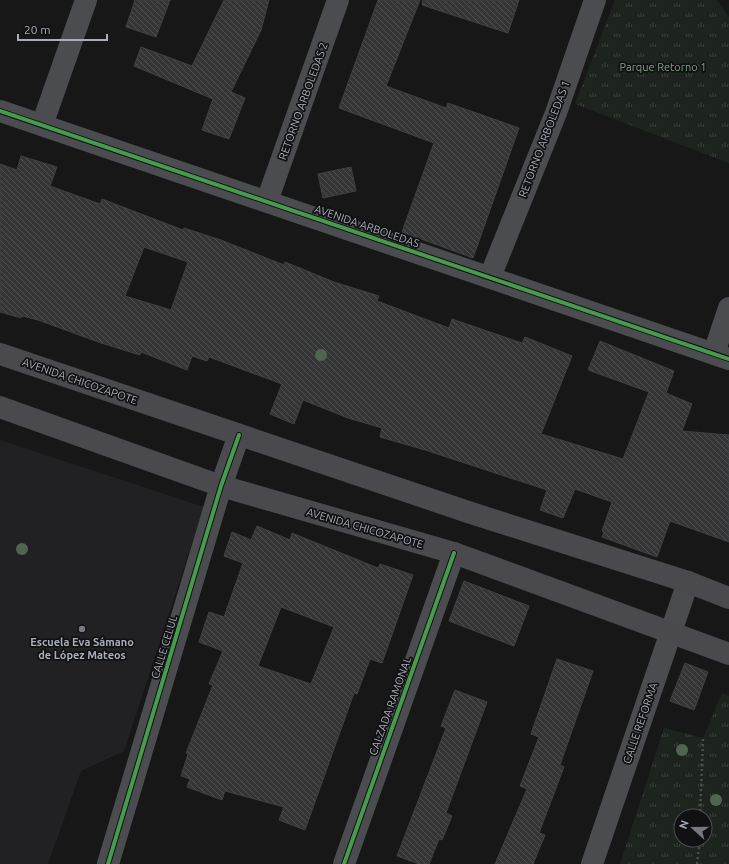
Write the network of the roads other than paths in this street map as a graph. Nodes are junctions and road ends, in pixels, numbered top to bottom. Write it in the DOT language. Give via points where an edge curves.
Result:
graph roads {
  1 [pos="86,0"];
  2 [pos="338,0"];
  3 [pos="595,0"];
  4 [pos="0,111"];
  5 [pos="42,125"];
  6 [pos="267,201"];
  7 [pos="490,277"];
  8 [pos="729,308"];
  9 [pos="0,354"];
  10 [pos="722,356"];
  11 [pos="0,407"];
  12 [pos="239,435"];
  13 [pos="221,486"];
  14 [pos="454,553"];
  15 [pos="688,582"];
  16 [pos="729,598"];
  17 [pos="671,632"];
  18 [pos="729,654"];
  19 [pos="108,864"];
  20 [pos="344,864"];
  21 [pos="592,864"];
  1 -- 5 [label="street"];
  2 -- 6 [label="street, RETORNO ARBOLEDAS 2"];
  3 -- 7 [label="street, RETORNO ARBOLEDAS 1" via="556,113"];
  4 -- 5 [label="street, AVENIDA ARBOLEDAS"];
  5 -- 6 [label="street, AVENIDA ARBOLEDAS"];
  6 -- 7 [label="street, AVENIDA ARBOLEDAS"];
  7 -- 10 [label="street, AVENIDA ARBOLEDAS"];
  8 -- 10 [label="street"];
  9 -- 12 [label="main road, AVENIDA CHICOZAPOTE"];
  11 -- 13 [label="main road, AVENIDA CHICOZAPOTE"];
  12 -- 13 [label="street, CALLE CELUL"];
  12 -- 15 [label="main road, AVENIDA CHICOZAPOTE"];
  13 -- 14 [label="main road, AVENIDA CHICOZAPOTE"];
  13 -- 19 [label="street, CALLE CELUL"];
  14 -- 17 [label="main road, AVENIDA CHICOZAPOTE"];
  14 -- 20 [label="street, CALZADA RAMONAL"];
  15 -- 16 [label="main road, AVENIDA CHICOZAPOTE"];
  15 -- 17 [label="street, CALLE REFORMA"];
  17 -- 18 [label="main road, AVENIDA CHICOZAPOTE"];
  17 -- 21 [label="street, CALLE REFORMA"];
}
